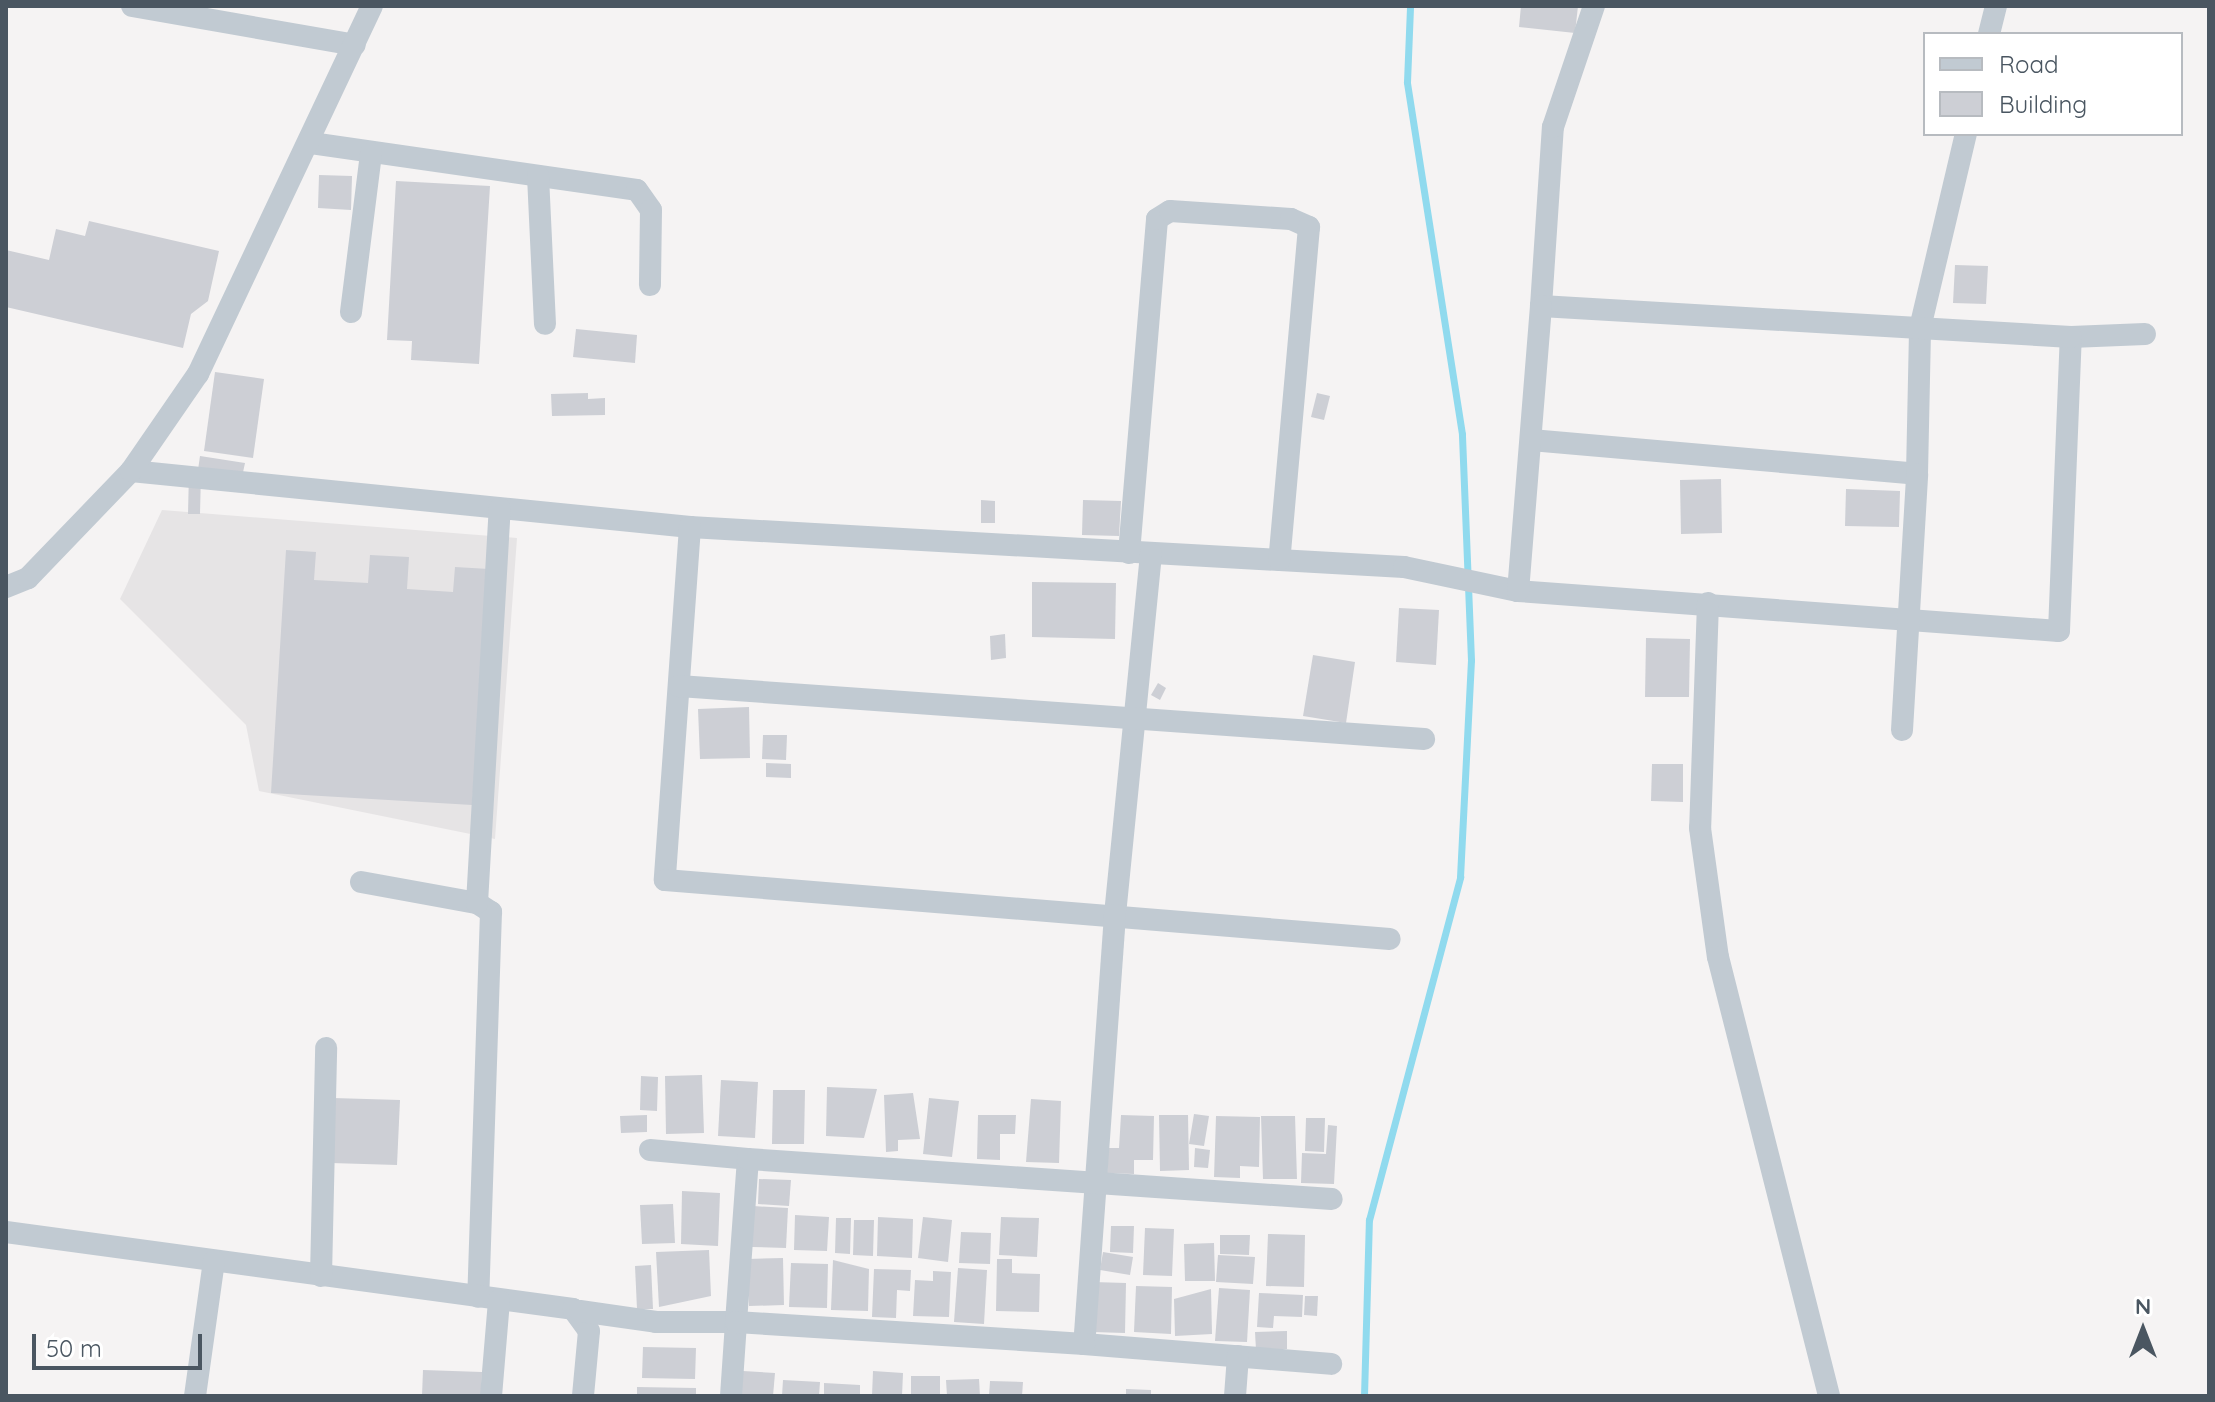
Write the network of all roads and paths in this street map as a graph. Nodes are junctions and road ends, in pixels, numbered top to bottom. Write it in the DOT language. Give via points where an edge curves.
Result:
graph roads {
  1 [pos="132,6"];
  2 [pos="372,6"];
  3 [pos="1594,6"];
  4 [pos="1996,6"];
  5 [pos="1990,32"];
  6 [pos="355,45"];
  7 [pos="1966,136"];
  8 [pos="311,143"];
  9 [pos="371,153"];
  10 [pos="538,176"];
  11 [pos="650,285"];
  12 [pos="1541,306"];
  13 [pos="351,312"];
  14 [pos="545,324"];
  15 [pos="1920,328"];
  16 [pos="2145,334"];
  17 [pos="2071,337"];
  18 [pos="1531,440"];
  19 [pos="131,471"];
  20 [pos="1917,474"];
  21 [pos="500,509"];
  22 [pos="690,527"];
  23 [pos="1140,553"];
  24 [pos="1279,560"];
  25 [pos="6,587"];
  26 [pos="1518,591"];
  27 [pos="1708,603"];
  28 [pos="1904,616"];
  29 [pos="679,686"];
  30 [pos="1137,715"];
  31 [pos="1902,730"];
  32 [pos="1424,739"];
  33 [pos="361,882"];
  34 [pos="477,903"];
  35 [pos="1115,915"];
  36 [pos="1390,939"];
  37 [pos="326,1048"];
  38 [pos="650,1150"];
  39 [pos="748,1159"];
  40 [pos="1097,1183"];
  41 [pos="1332,1199"];
  42 [pos="6,1232"];
  43 [pos="214,1261"];
  44 [pos="321,1276"];
  45 [pos="488,1299"];
  46 [pos="580,1311"];
  47 [pos="736,1322"];
  48 [pos="1084,1344"];
  49 [pos="1238,1356"];
  50 [pos="1331,1364"];
  51 [pos="195,1396"];
  52 [pos="491,1396"];
  53 [pos="583,1396"];
  54 [pos="731,1396"];
  55 [pos="1235,1396"];
  56 [pos="1829,1396"];
  1 -- 6 [label="street"];
  2 -- 6 [label="street"];
  3 -- 12 [label="street" via="1553,127"];
  4 -- 5 [label="street"];
  6 -- 8 [label="street"];
  7 -- 15 [label="street"];
  8 -- 9 [label="street"];
  8 -- 19 [label="street" via="198,374"];
  9 -- 10 [label="street"];
  9 -- 13 [label="street"];
  10 -- 11 [label="street" via="646,197"];
  10 -- 14 [label="street"];
  12 -- 15 [label="street"];
  12 -- 18 [label="street"];
  15 -- 17 [label="street"];
  15 -- 20 [label="street"];
  16 -- 17 [label="street"];
  17 -- 28 [label="street" via="2059,631"];
  18 -- 20 [label="street"];
  18 -- 26 [label="street"];
  19 -- 21 [label="street"];
  19 -- 25 [label="street" via="28,578"];
  20 -- 28 [label="street"];
  21 -- 22 [label="street"];
  21 -- 34 [label="street"];
  22 -- 23 [label="street"];
  22 -- 29 [label="street"];
  23 -- 24 [label="street"];
  23 -- 24 [label="street" via="1157,219 1170,211 1291,219 1309,227"];
  23 -- 30 [label="street"];
  24 -- 26 [label="street" via="1448,574"];
  26 -- 27 [label="street"];
  27 -- 28 [label="street"];
  27 -- 56 [label="street" via="1700,828 1718,957"];
  28 -- 31 [label="street"];
  29 -- 30 [label="street"];
  29 -- 35 [label="street" via="665,880"];
  30 -- 32 [label="street"];
  30 -- 35 [label="street"];
  33 -- 34 [label="street"];
  34 -- 45 [label="street" via="491,912 492,927"];
  35 -- 36 [label="street"];
  35 -- 40 [label="street"];
  37 -- 44 [label="street"];
  38 -- 39 [label="street"];
  39 -- 40 [label="street"];
  39 -- 47 [label="street"];
  40 -- 41 [label="street"];
  40 -- 48 [label="street"];
  42 -- 43 [label="street"];
  43 -- 44 [label="street"];
  43 -- 51 [label="street"];
  44 -- 45 [label="street"];
  45 -- 46 [label="street"];
  45 -- 52 [label="street"];
  46 -- 47 [label="street" via="656,1322"];
  46 -- 53 [label="street" via="589,1331"];
  47 -- 48 [label="street"];
  47 -- 54 [label="street"];
  48 -- 49 [label="street"];
  49 -- 50 [label="street"];
  49 -- 55 [label="street"];
}
